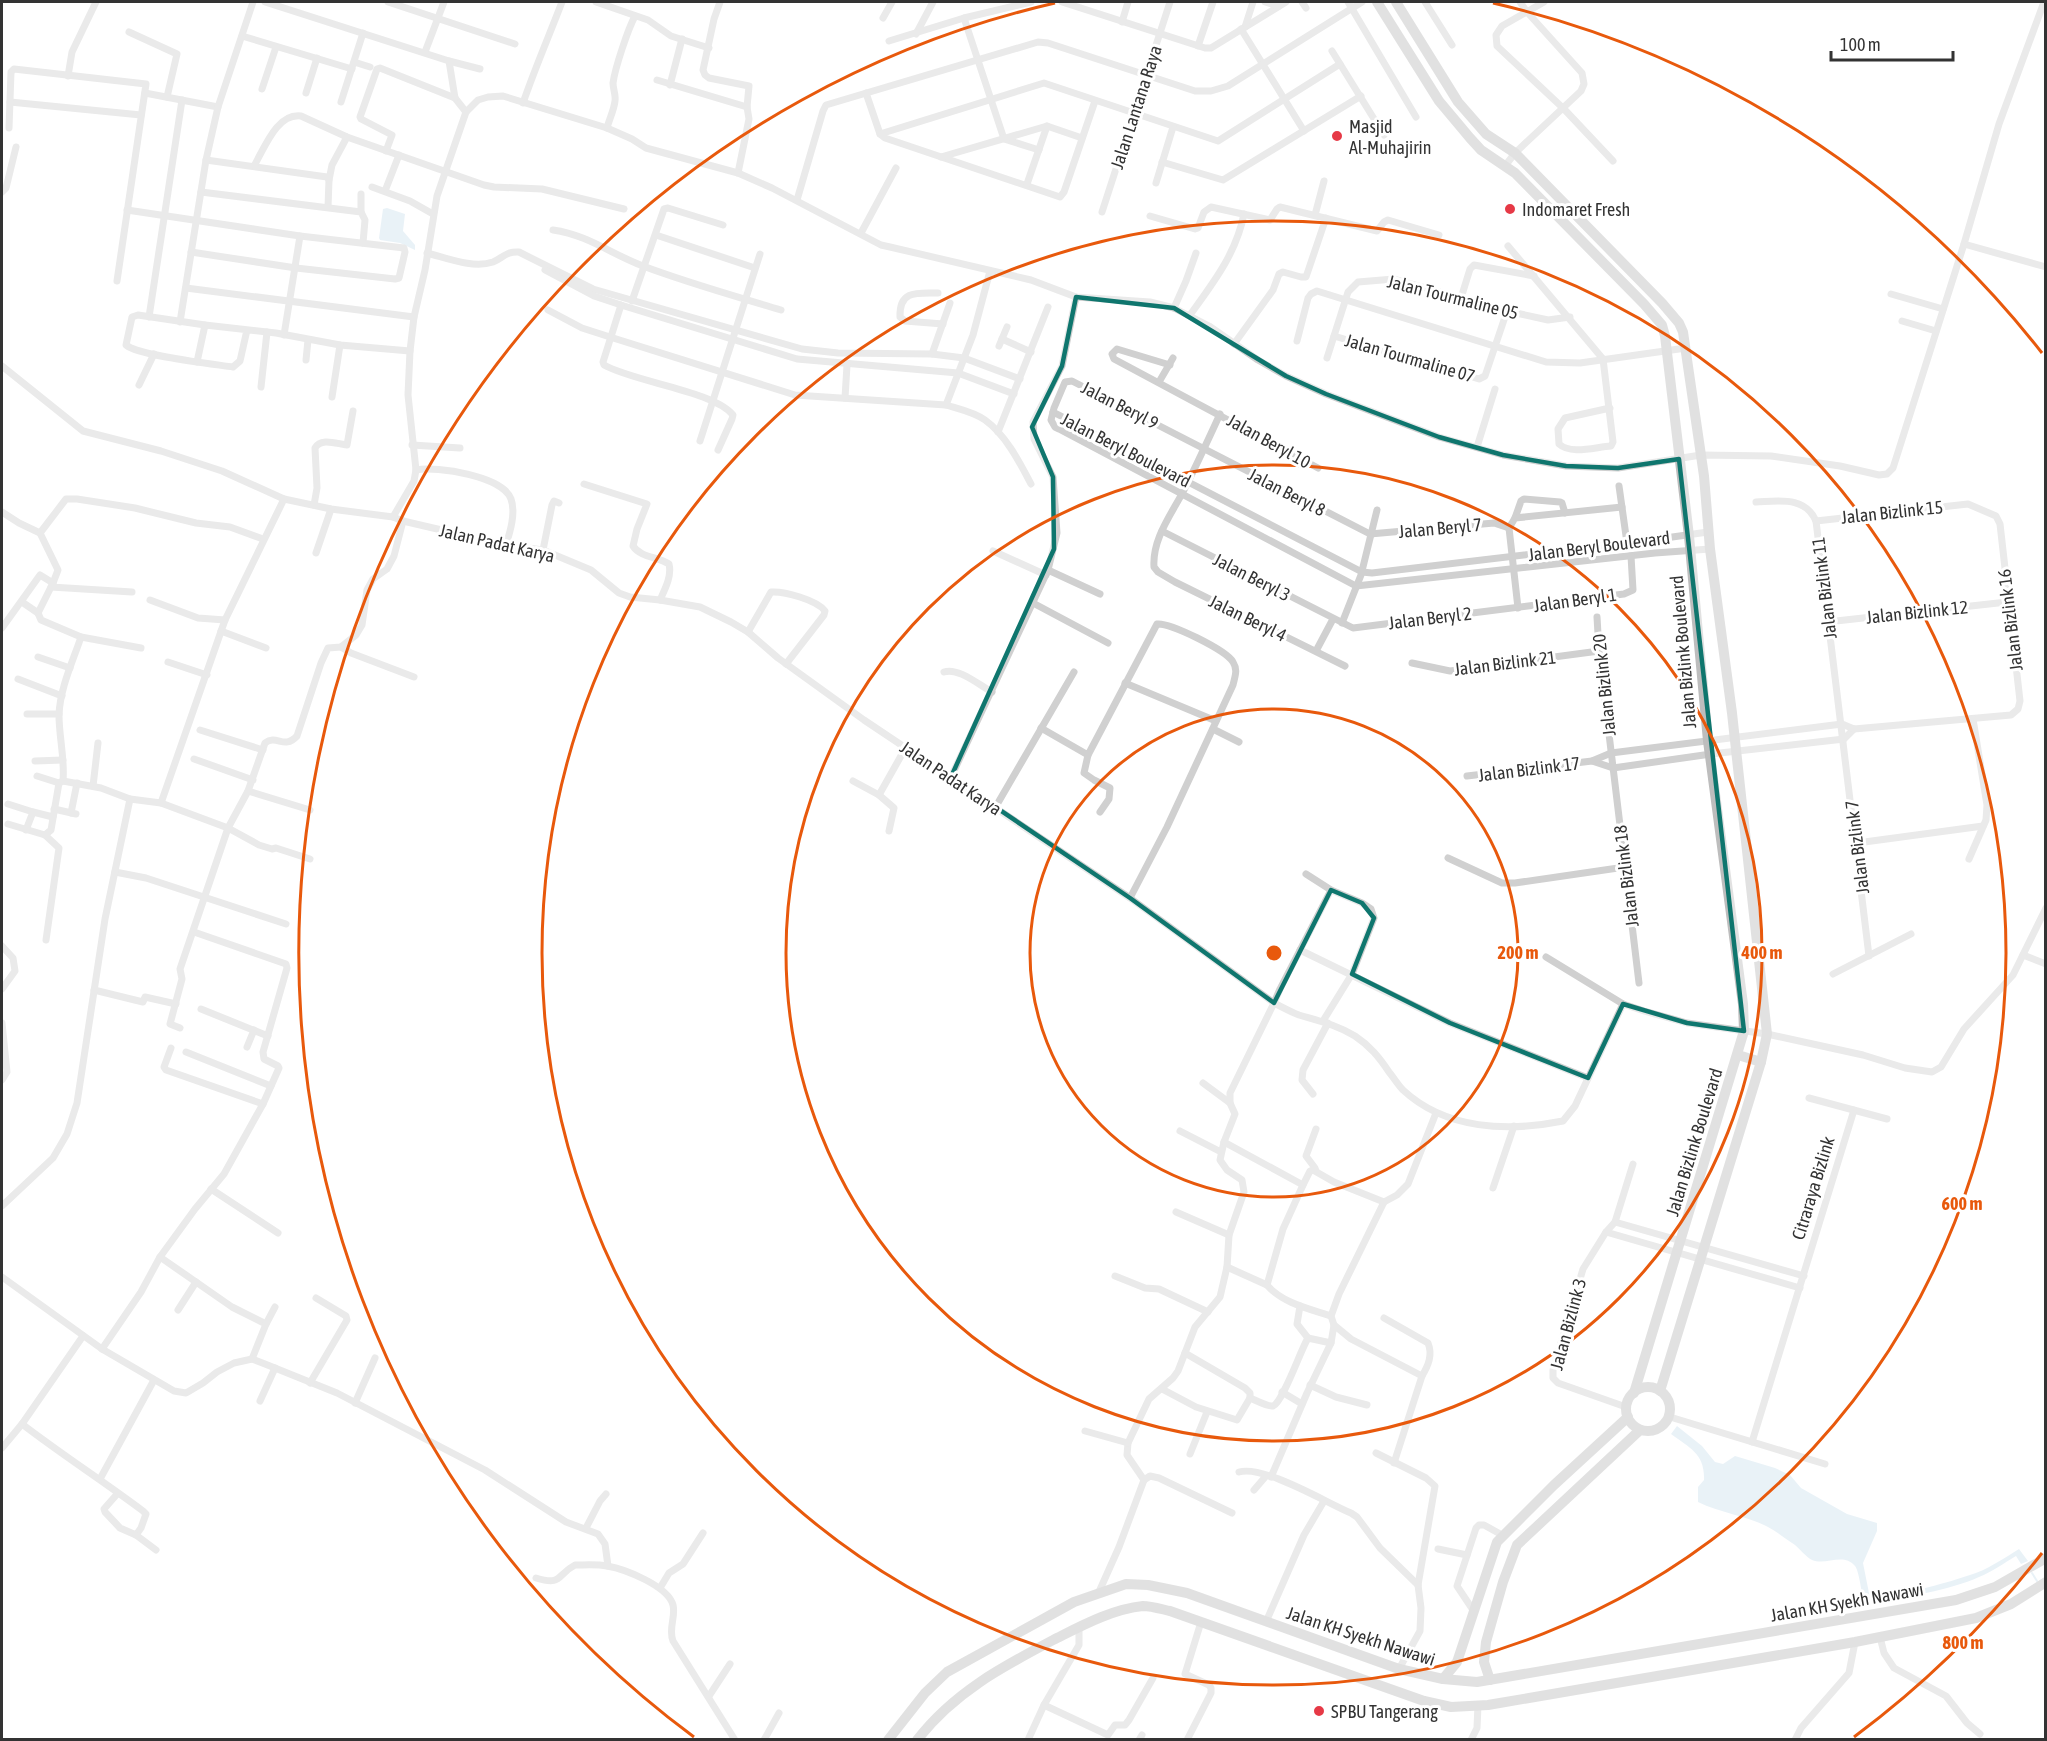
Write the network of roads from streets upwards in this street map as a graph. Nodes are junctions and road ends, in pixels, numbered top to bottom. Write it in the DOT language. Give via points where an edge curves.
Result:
graph roads {
  1 [pos="96,2"];
  2 [pos="253,2"];
  3 [pos="265,2"];
  4 [pos="388,2"];
  5 [pos="444,2"];
  6 [pos="562,2"];
  7 [pos="596,2"];
  8 [pos="720,2"];
  9 [pos="892,2"];
  10 [pos="933,2"];
  11 [pos="1031,2"];
  12 [pos="1062,2"];
  13 [pos="1089,2"];
  14 [pos="1128,2"];
  15 [pos="1170,2"];
  16 [pos="1213,2"];
  17 [pos="1253,2"];
  18 [pos="1266,2"];
  19 [pos="1348,2"];
  20 [pos="1362,2"];
  21 [pos="1377,2"];
  22 [pos="1396,2"];
  23 [pos="1425,2"];
  24 [pos="1520,2"];
  25 [pos="1544,2"];
  26 [pos="2044,2"];
  27 [pos="1016,4"];
  28 [pos="1282,4"];
  29 [pos="1352,9"];
  30 [pos="1086,10"];
  31 [pos="1527,12"];
  32 [pos="635,16"];
  33 [pos="437,17"];
  34 [pos="2042,17"];
  35 [pos="883,18"];
  36 [pos="964,18"];
  37 [pos="1122,22"];
  38 [pos="1243,28"];
  39 [pos="129,32"];
  40 [pos="363,33"];
  41 [pos="916,34"];
  42 [pos="1160,34"];
  43 [pos="242,36"];
  44 [pos="682,39"];
  45 [pos="889,41"];
  46 [pos="515,44"];
  47 [pos="1452,45"];
  48 [pos="1198,46"];
  49 [pos="276,47"];
  50 [pos="709,48"];
  51 [pos="1332,51"];
  52 [pos="425,52"];
  53 [pos="317,58"];
  54 [pos="979,60"];
  55 [pos="448,61"];
  56 [pos="1263,64"];
  57 [pos="1340,64"];
  58 [pos="353,65"];
  59 [pos="370,67"];
  60 [pos="480,69"];
  61 [pos="1146,75"];
  62 [pos="68,76"];
  63 [pos="657,80"];
  64 [pos="670,85"];
  65 [pos="262,89"];
  66 [pos="145,93"];
  67 [pos="306,93"];
  68 [pos="866,93"];
  69 [pos="1361,96"];
  70 [pos="167,97"];
  71 [pos="7,98"];
  72 [pos="455,98"];
  73 [pos="182,99"];
  74 [pos="1284,99"];
  75 [pos="991,101"];
  76 [pos="1095,101"];
  77 [pos="341,102"];
  78 [pos="523,103"];
  79 [pos="747,107"];
  80 [pos="218,108"];
  81 [pos="1564,109"];
  82 [pos="466,112"];
  83 [pos="1134,114"];
  84 [pos="141,115"];
  85 [pos="1416,117"];
  86 [pos="1047,126"];
  87 [pos="1173,127"];
  88 [pos="9,128"];
  89 [pos="607,128"];
  90 [pos="1304,131"];
  91 [pos="880,134"];
  92 [pos="1384,135"];
  93 [pos="347,137"];
  94 [pos="1082,138"];
  95 [pos="1004,139"];
  96 [pos="16,147"];
  97 [pos="1039,150"];
  98 [pos="386,151"];
  99 [pos="1515,153"];
  100 [pos="399,156"];
  101 [pos="940,157"];
  102 [pos="206,160"];
  103 [pos="1613,161"];
  104 [pos="1162,162"];
  105 [pos="254,166"];
  106 [pos="1505,166"];
  107 [pos="896,168"];
  108 [pos="445,170"];
  109 [pos="738,173"];
  110 [pos="329,180"];
  111 [pos="1324,181"];
  112 [pos="1156,183"];
  113 [pos="1027,184"];
  114 [pos="372,187"];
  115 [pos="385,191"];
  116 [pos="2,192"];
  117 [pos="201,192"];
  118 [pos="361,194"];
  119 [pos="797,200"];
  120 [pos="328,207"];
  121 [pos="624,209"];
  122 [pos="127,210"];
  123 [pos="1102,212"];
  124 [pos="361,213"];
  125 [pos="433,214"];
  126 [pos="1244,214"];
  127 [pos="1315,215"];
  128 [pos="164,216"];
  129 [pos="1150,216"];
  130 [pos="1326,218"];
  131 [pos="196,221"];
  132 [pos="723,225"];
  133 [pos="553,230"];
  134 [pos="861,233"];
  135 [pos="656,235"];
  136 [pos="1439,235"];
  137 [pos="300,236"];
  138 [pos="363,243"];
  139 [pos="1964,244"];
  140 [pos="1508,246"];
  141 [pos="511,251"];
  142 [pos="191,252"];
  143 [pos="427,253"];
  144 [pos="1196,253"];
  145 [pos="760,254"];
  146 [pos="645,267"];
  147 [pos="2046,267"];
  148 [pos="296,268"];
  149 [pos="755,268"];
  150 [pos="990,271"];
  151 [pos="1534,276"];
  152 [pos="117,281"];
  153 [pos="186,288"];
  154 [pos="938,293"];
  155 [pos="1891,294"];
  156 [pos="1076,297"];
  157 [pos="1461,298"];
  158 [pos="745,299"];
  159 [pos="290,300"];
  160 [pos="1346,300"];
  161 [pos="632,301"];
  162 [pos="950,303"];
  163 [pos="621,305"];
  164 [pos="1048,308"];
  165 [pos="1174,308"];
  166 [pos="1943,309"];
  167 [pos="548,310"];
  168 [pos="781,310"];
  169 [pos="1507,311"];
  170 [pos="1190,315"];
  171 [pos="149,317"];
  172 [pos="414,317"];
  173 [pos="1570,317"];
  174 [pos="1902,321"];
  175 [pos="180,322"];
  176 [pos="943,324"];
  177 [pos="205,325"];
  178 [pos="1007,327"];
  179 [pos="247,330"];
  180 [pos="736,330"];
  181 [pos="1936,331"];
  182 [pos="267,332"];
  183 [pos="284,335"];
  184 [pos="1334,336"];
  185 [pos="610,337"];
  186 [pos="308,340"];
  187 [pos="732,341"];
  188 [pos="1297,341"];
  189 [pos="1234,344"];
  190 [pos="340,345"];
  191 [pos="1495,345"];
  192 [pos="1686,348"];
  193 [pos="410,351"];
  194 [pos="1031,352"];
  195 [pos="1666,352"];
  196 [pos="838,353"];
  197 [pos="154,354"];
  198 [pos="932,354"];
  199 [pos="964,358"];
  200 [pos="1328,358"];
  201 [pos="1603,359"];
  202 [pos="306,360"];
  203 [pos="197,362"];
  204 [pos="836,364"];
  205 [pos="847,365"];
  206 [pos="2,366"];
  207 [pos="721,373"];
  208 [pos="958,373"];
  209 [pos="1020,379"];
  210 [pos="1159,382"];
  211 [pos="139,385"];
  212 [pos="261,387"];
  213 [pos="1495,389"];
  214 [pos="1014,394"];
  215 [pos="332,397"];
  216 [pos="845,398"];
  217 [pos="712,401"];
  218 [pos="946,405"];
  219 [pos="1610,408"];
  220 [pos="353,411"];
  221 [pos="1053,412"];
  222 [pos="1220,414"];
  223 [pos="998,432"];
  224 [pos="700,441"];
  225 [pos="412,445"];
  226 [pos="1477,447"];
  227 [pos="460,448"];
  228 [pos="1204,449"];
  229 [pos="718,450"];
  230 [pos="1701,455"];
  231 [pos="1679,459"];
  232 [pos="1318,468"];
  233 [pos="416,470"];
  234 [pos="584,483"];
  235 [pos="1031,484"];
  236 [pos="1619,486"];
  237 [pos="1184,489"];
  238 [pos="284,499"];
  239 [pos="1756,502"];
  240 [pos="559,503"];
  241 [pos="1968,504"];
  242 [pos="314,505"];
  243 [pos="1622,507"];
  244 [pos="331,509"];
  245 [pos="1377,510"];
  246 [pos="2,512"];
  247 [pos="1565,513"];
  248 [pos="393,517"];
  249 [pos="1515,518"];
  250 [pos="403,521"];
  251 [pos="1816,521"];
  252 [pos="1509,528"];
  253 [pos="1162,531"];
  254 [pos="1708,532"];
  255 [pos="40,533"];
  256 [pos="1370,534"];
  257 [pos="1689,536"];
  258 [pos="263,539"];
  259 [pos="1627,543"];
  260 [pos="506,545"];
  261 [pos="1710,549"];
  262 [pos="543,550"];
  263 [pos="993,551"];
  264 [pos="1690,551"];
  265 [pos="316,553"];
  266 [pos="1631,556"];
  267 [pos="1513,564"];
  268 [pos="1047,572"];
  269 [pos="1359,579"];
  270 [pos="52,585"];
  271 [pos="132,592"];
  272 [pos="1100,594"];
  273 [pos="150,600"];
  274 [pos="660,600"];
  275 [pos="22,602"];
  276 [pos="2007,602"];
  277 [pos="1033,603"];
  278 [pos="1518,608"];
  279 [pos="38,613"];
  280 [pos="1597,617"];
  281 [pos="1333,619"];
  282 [pos="225,620"];
  283 [pos="1827,622"];
  284 [pos="1342,623"];
  285 [pos="2,628"];
  286 [pos="221,631"];
  287 [pos="748,632"];
  288 [pos="81,637"];
  289 [pos="1108,643"];
  290 [pos="341,647"];
  291 [pos="141,648"];
  292 [pos="266,648"];
  293 [pos="1316,651"];
  294 [pos="1599,651"];
  295 [pos="38,657"];
  296 [pos="168,662"];
  297 [pos="1412,663"];
  298 [pos="786,664"];
  299 [pos="1345,666"];
  300 [pos="70,668"];
  301 [pos="944,672"];
  302 [pos="1074,672"];
  303 [pos="207,675"];
  304 [pos="414,677"];
  305 [pos="18,678"];
  306 [pos="1125,683"];
  307 [pos="992,692"];
  308 [pos="62,696"];
  309 [pos="27,714"];
  310 [pos="59,714"];
  311 [pos="1973,719"];
  312 [pos="1216,721"];
  313 [pos="1842,724"];
  314 [pos="1041,728"];
  315 [pos="1213,729"];
  316 [pos="1854,729"];
  317 [pos="200,730"];
  318 [pos="1733,737"];
  319 [pos="1844,739"];
  320 [pos="1708,741"];
  321 [pos="1239,742"];
  322 [pos="98,743"];
  323 [pos="906,747"];
  324 [pos="263,750"];
  325 [pos="1735,751"];
  326 [pos="1611,753"];
  327 [pos="1711,754"];
  328 [pos="1088,755"];
  329 [pos="194,759"];
  330 [pos="63,760"];
  331 [pos="35,761"];
  332 [pos="1592,761"];
  333 [pos="1613,768"];
  334 [pos="37,776"];
  335 [pos="1467,776"];
  336 [pos="951,777"];
  337 [pos="253,780"];
  338 [pos="853,781"];
  339 [pos="61,782"];
  340 [pos="77,783"];
  341 [pos="93,786"];
  342 [pos="248,791"];
  343 [pos="879,795"];
  344 [pos="130,799"];
  345 [pos="161,803"];
  346 [pos="8,804"];
  347 [pos="995,808"];
  348 [pos="310,810"];
  349 [pos="33,812"];
  350 [pos="1100,812"];
  351 [pos="53,813"];
  352 [pos="8,824"];
  353 [pos="1983,826"];
  354 [pos="228,828"];
  355 [pos="26,830"];
  356 [pos="889,831"];
  357 [pos="45,835"];
  358 [pos="1857,843"];
  359 [pos="1448,858"];
  360 [pos="310,859"];
  361 [pos="1969,859"];
  362 [pos="1625,867"];
  363 [pos="115,872"];
  364 [pos="1306,874"];
  365 [pos="1331,891"];
  366 [pos="206,897"];
  367 [pos="1130,898"];
  368 [pos="2046,908"];
  369 [pos="286,924"];
  370 [pos="194,932"];
  371 [pos="1911,934"];
  372 [pos="46,940"];
  373 [pos="2,946"];
  374 [pos="1300,950"];
  375 [pos="2023,955"];
  376 [pos="1869,956"];
  377 [pos="1546,957"];
  378 [pos="2046,964"];
  379 [pos="1352,974"];
  380 [pos="1833,974"];
  381 [pos="1639,983"];
  382 [pos="2,990"];
  383 [pos="94,990"];
  384 [pos="1764,1001"];
  385 [pos="1274,1003"];
  386 [pos="177,1004"];
  387 [pos="1623,1004"];
  388 [pos="1743,1004"];
  389 [pos="201,1009"];
  390 [pos="1325,1022"];
  391 [pos="2,1023"];
  392 [pos="180,1028"];
  393 [pos="254,1030"];
  394 [pos="1744,1031"];
  395 [pos="1767,1034"];
  396 [pos="268,1036"];
  397 [pos="3,1046"];
  398 [pos="247,1047"];
  399 [pos="171,1048"];
  400 [pos="186,1052"];
  401 [pos="1738,1055"];
  402 [pos="1761,1062"];
  403 [pos="1588,1078"];
  404 [pos="2,1080"];
  405 [pos="1203,1083"];
  406 [pos="272,1086"];
  407 [pos="1313,1094"];
  408 [pos="1809,1098"];
  409 [pos="1230,1103"];
  410 [pos="263,1104"];
  411 [pos="1854,1110"];
  412 [pos="1436,1113"];
  413 [pos="1887,1119"];
  414 [pos="1514,1126"];
  415 [pos="1316,1130"];
  416 [pos="1180,1131"];
  417 [pos="1224,1142"];
  418 [pos="1221,1152"];
  419 [pos="1634,1164"];
  420 [pos="1316,1171"];
  421 [pos="1304,1185"];
  422 [pos="1493,1188"];
  423 [pos="211,1189"];
  424 [pos="1384,1202"];
  425 [pos="2,1206"];
  426 [pos="1176,1212"];
  427 [pos="1615,1222"];
  428 [pos="1606,1232"];
  429 [pos="278,1233"];
  430 [pos="1229,1235"];
  431 [pos="1679,1247"];
  432 [pos="1704,1248"];
  433 [pos="160,1257"];
  434 [pos="1700,1259"];
  435 [pos="1227,1267"];
  436 [pos="1115,1276"];
  437 [pos="1804,1276"];
  438 [pos="2,1277"];
  439 [pos="196,1282"];
  440 [pos="1267,1285"];
  441 [pos="1800,1288"];
  442 [pos="316,1298"];
  443 [pos="1300,1306"];
  444 [pos="275,1307"];
  445 [pos="178,1310"];
  446 [pos="1208,1312"];
  447 [pos="1331,1316"];
  448 [pos="1384,1318"];
  449 [pos="266,1324"];
  450 [pos="1334,1325"];
  451 [pos="82,1336"];
  452 [pos="1308,1338"];
  453 [pos="1331,1343"];
  454 [pos="102,1349"];
  455 [pos="1185,1353"];
  456 [pos="375,1358"];
  457 [pos="252,1359"];
  458 [pos="275,1368"];
  459 [pos="1422,1376"];
  460 [pos="154,1380"];
  461 [pos="310,1383"];
  462 [pos="1310,1386"];
  463 [pos="1162,1389"];
  464 [pos="1660,1391"];
  465 [pos="1282,1392"];
  466 [pos="1634,1393"];
  467 [pos="1250,1398"];
  468 [pos="260,1401"];
  469 [pos="355,1403"];
  470 [pos="1302,1404"];
  471 [pos="1367,1405"];
  472 [pos="1207,1412"];
  473 [pos="1627,1412"];
  474 [pos="1670,1417"];
  475 [pos="22,1424"];
  476 [pos="1640,1430"];
  477 [pos="1085,1431"];
  478 [pos="2,1433"];
  479 [pos="8,1438"];
  480 [pos="1752,1442"];
  481 [pos="1128,1443"];
  482 [pos="2,1448"];
  483 [pos="1376,1453"];
  484 [pos="1190,1454"];
  485 [pos="1394,1463"];
  486 [pos="1824,1464"];
  487 [pos="1239,1472"];
  488 [pos="1268,1477"];
  489 [pos="100,1479"];
  490 [pos="1144,1480"];
  491 [pos="1254,1490"];
  492 [pos="118,1492"];
  493 [pos="606,1494"];
  494 [pos="1324,1500"];
  495 [pos="1232,1513"];
  496 [pos="586,1528"];
  497 [pos="703,1533"];
  498 [pos="136,1535"];
  499 [pos="1502,1535"];
  500 [pos="1438,1549"];
  501 [pos="156,1550"];
  502 [pos="1467,1555"];
  503 [pos="2046,1558"];
  504 [pos="608,1566"];
  505 [pos="536,1578"];
  506 [pos="2046,1582"];
  507 [pos="1418,1585"];
  508 [pos="660,1588"];
  509 [pos="1098,1594"];
  510 [pos="1473,1610"];
  511 [pos="1201,1622"];
  512 [pos="1266,1622"];
  513 [pos="1079,1626"];
  514 [pos="1880,1637"];
  515 [pos="1855,1642"];
  516 [pos="730,1664"];
  517 [pos="1399,1669"];
  518 [pos="1153,1678"];
  519 [pos="1443,1679"];
  520 [pos="1490,1680"];
  521 [pos="709,1696"];
  522 [pos="1044,1705"];
  523 [pos="1478,1706"];
  524 [pos="779,1713"];
  525 [pos="1980,1734"];
  526 [pos="1108,1737"];
  527 [pos="735,1740"];
  528 [pos="764,1740"];
  529 [pos="888,1740"];
  530 [pos="917,1740"];
  531 [pos="1028,1740"];
  532 [pos="1187,1740"];
  533 [pos="1471,1740"];
  534 [pos="1795,1740"];
  1 -- 62 [label="street" via="70,56"];
  2 -- 43 [label="street"];
  3 -- 40 [label="street"];
  4 -- 33 [label="street"];
  5 -- 33 [label="street"];
  6 -- 78 [label="street"];
  7 -- 32 [label="street"];
  8 -- 50 [label="street"];
  9 -- 35 [label="street"];
  10 -- 41 [label="street"];
  11 -- 27 [label="street"];
  12 -- 30 [label="street"];
  13 -- 30 [label="street"];
  14 -- 37 [label="street"];
  15 -- 42 [label="street, Jalan Lantana Raya"];
  16 -- 48 [label="street"];
  17 -- 38 [label="street"];
  18 -- 28 [label="street"];
  19 -- 29 [label="street"];
  20 -- 29 [label="street"];
  21 -- 106 [label="street, Jalan Bizlink Boulevard" via="1439,101 1481,150"];
  22 -- 99 [label="street, Jalan Bizlink Boulevard" via="1458,102 1486,134"];
  23 -- 47 [label="street"];
  24 -- 31 [label="street"];
  25 -- 31 [label="street"];
  26 -- 34 [label="street"];
  27 -- 36 [label="street"];
  28 -- 38 [label="street"];
  29 -- 56 [label="street"];
  29 -- 85 [label="street"];
  30 -- 37 [label="street"];
  31 -- 81 [label="street" via="1582,73 1581,91"];
  31 -- 81 [label="street" via="1498,30 1497,46"];
  32 -- 44 [label="street"];
  32 -- 89 [label="street" via="628,27 615,75 615,100"];
  33 -- 46 [label="street"];
  33 -- 52 [label="street"];
  34 -- 139 [label="street" via="1999,124"];
  36 -- 41 [label="street"];
  36 -- 54 [label="street"];
  37 -- 42 [label="street"];
  38 -- 48 [label="street" via="1211,48"];
  38 -- 56 [label="street"];
  39 -- 70 [label="street" via="177,54"];
  40 -- 52 [label="street"];
  40 -- 58 [label="street"];
  41 -- 45 [label="street"];
  42 -- 48 [label="street"];
  42 -- 61 [label="street, Jalan Lantana Raya"];
  43 -- 49 [label="street"];
  43 -- 80 [label="street"];
  44 -- 50 [label="street"];
  44 -- 64 [label="street"];
  49 -- 53 [label="street"];
  49 -- 65 [label="street"];
  50 -- 79 [label="street" via="705,75 749,86"];
  51 -- 57 [label="street"];
  52 -- 55 [label="street"];
  53 -- 58 [label="street"];
  53 -- 67 [label="street"];
  54 -- 61 [label="street" via="1038,42"];
  54 -- 68 [label="street"];
  54 -- 75 [label="street"];
  55 -- 60 [label="street"];
  55 -- 72 [label="street"];
  56 -- 61 [label="street" via="1211,92 1195,91"];
  56 -- 74 [label="street"];
  57 -- 69 [label="street"];
  57 -- 74 [label="street"];
  58 -- 59 [label="street"];
  58 -- 77 [label="street"];
  61 -- 83 [label="street, Jalan Lantana Raya"];
  62 -- 66 [label="street" via="146,84"];
  62 -- 71 [label="street" via="14,69"];
  63 -- 64 [label="street"];
  64 -- 79 [label="street"];
  66 -- 70 [label="street"];
  66 -- 84 [label="street"];
  68 -- 91 [label="street"];
  68 -- 119 [label="street" via="824,108"];
  69 -- 90 [label="street"];
  69 -- 92 [label="street"];
  70 -- 73 [label="street"];
  71 -- 84 [label="street"];
  71 -- 88 [label="street"];
  72 -- 82 [label="street"];
  72 -- 98 [label="street" via="378,69 360,117 392,135"];
  73 -- 80 [label="street"];
  73 -- 128 [label="street"];
  74 -- 87 [label="street" via="1218,141"];
  74 -- 90 [label="street"];
  75 -- 76 [label="street" via="1044,83"];
  75 -- 91 [label="street"];
  75 -- 95 [label="street"];
  76 -- 83 [label="street"];
  76 -- 94 [label="street"];
  78 -- 82 [label="street" via="503,96 488,97 478,100"];
  78 -- 89 [label="street"];
  79 -- 109 [label="street" via="749,119"];
  80 -- 102 [label="street"];
  81 -- 99 [label="street"];
  81 -- 103 [label="street"];
  82 -- 108 [label="street"];
  83 -- 87 [label="street"];
  83 -- 123 [label="street, Jalan Lantana Raya"];
  84 -- 122 [label="street"];
  86 -- 94 [label="street"];
  86 -- 95 [label="street"];
  86 -- 97 [label="street"];
  87 -- 104 [label="street"];
  89 -- 109 [label="street" via="646,148"];
  90 -- 104 [label="street" via="1223,180"];
  91 -- 101 [label="street"];
  93 -- 98 [label="street"];
  93 -- 105 [label="street" via="302,116 290,116 279,123"];
  93 -- 110 [label="street" via="332,165"];
  94 -- 113 [label="street" via="1062,196"];
  95 -- 97 [label="street"];
  95 -- 101 [label="street"];
  96 -- 116 [label="street"];
  97 -- 113 [label="street"];
  98 -- 100 [label="street"];
  99 -- 106 [label="street"];
  99 -- 192 [label="street, Jalan Bizlink Boulevard" via="1672,314 1683,332"];
  100 -- 108 [label="street"];
  100 -- 115 [label="street"];
  101 -- 113 [label="street"];
  102 -- 105 [label="street"];
  102 -- 117 [label="street"];
  104 -- 112 [label="street"];
  105 -- 110 [label="street" via="324,176"];
  106 -- 195 [label="street, Jalan Bizlink Boulevard" via="1655,316 1662,325"];
  107 -- 134 [label="street"];
  108 -- 121 [label="street" via="484,185 542,189"];
  108 -- 125 [label="street"];
  109 -- 119 [label="street"];
  110 -- 120 [label="street"];
  111 -- 127 [label="street"];
  114 -- 115 [label="street"];
  115 -- 125 [label="street"];
  117 -- 120 [label="street"];
  117 -- 131 [label="street"];
  118 -- 124 [label="street"];
  119 -- 134 [label="street"];
  120 -- 124 [label="street"];
  122 -- 128 [label="street"];
  122 -- 152 [label="street"];
  124 -- 138 [label="street" via="365,220"];
  125 -- 143 [label="street"];
  126 -- 127 [label="street" via="1271,220 1280,207"];
  126 -- 129 [label="street" via="1211,207 1195,229"];
  126 -- 170 [label="street" via="1228,261"];
  127 -- 130 [label="street"];
  128 -- 131 [label="street"];
  128 -- 171 [label="street"];
  130 -- 136 [label="street" via="1377,231 1388,220"];
  130 -- 189 [label="street" via="1306,277 1279,274 1273,290"];
  131 -- 137 [label="street"];
  131 -- 142 [label="street"];
  132 -- 135 [label="street" via="666,207"];
  133 -- 146 [label="street" via="585,237"];
  134 -- 150 [label="street" via="890,247"];
  135 -- 146 [label="street"];
  135 -- 149 [label="street"];
  137 -- 138 [label="street"];
  137 -- 148 [label="street"];
  138 -- 148 [label="street" via="404,248 399,278"];
  139 -- 147 [label="street"];
  139 -- 166 [label="street"];
  140 -- 151 [label="street"];
  141 -- 143 [label="street" via="494,262 482,264"];
  141 -- 161 [label="street" via="593,289"];
  141 -- 163 [label="street" via="594,296"];
  142 -- 148 [label="street"];
  142 -- 153 [label="street"];
  143 -- 172 [label="street"];
  144 -- 165 [label="street"];
  145 -- 149 [label="street"];
  146 -- 158 [label="street"];
  146 -- 161 [label="street"];
  148 -- 159 [label="street"];
  149 -- 158 [label="street"];
  150 -- 156 [label="street" via="1041,283"];
  150 -- 199 [label="street"];
  151 -- 157 [label="street" via="1474,265"];
  151 -- 173 [label="street"];
  153 -- 159 [label="street"];
  153 -- 175 [label="street"];
  154 -- 176 [label="street" via="906,296 900,317 905,321"];
  155 -- 166 [label="street"];
  156 -- 165 [label="street" via="1150,302"];
  156 -- 268 [label="street" via="1062,366 1032,428 1053,477 1057,533"];
  157 -- 160 [label="street, Jalan Tourmaline 05" via="1386,279 1354,284"];
  157 -- 169 [label="street, Jalan Tourmaline 05"];
  158 -- 168 [label="street"];
  158 -- 180 [label="street"];
  159 -- 172 [label="street"];
  159 -- 183 [label="street"];
  160 -- 184 [label="street"];
  160 -- 188 [label="street" via="1317,291 1311,294"];
  160 -- 191 [label="street"];
  161 -- 180 [label="street"];
  162 -- 176 [label="street"];
  163 -- 185 [label="street"];
  163 -- 187 [label="street"];
  164 -- 194 [label="street"];
  165 -- 170 [label="street"];
  166 -- 181 [label="street"];
  167 -- 185 [label="street"];
  169 -- 173 [label="street, Jalan Tourmaline 05" via="1548,320"];
  169 -- 191 [label="street"];
  170 -- 189 [label="street"];
  171 -- 175 [label="street"];
  171 -- 197 [label="street" via="133,316 126,345"];
  172 -- 193 [label="street"];
  173 -- 201 [label="street"];
  174 -- 181 [label="street"];
  175 -- 177 [label="street"];
  176 -- 198 [label="street"];
  177 -- 179 [label="street"];
  177 -- 203 [label="street"];
  178 -- 194 [label="street" via="1001,342"];
  179 -- 182 [label="street"];
  179 -- 203 [label="street" via="236,366"];
  180 -- 187 [label="street"];
  180 -- 196 [label="street" via="802,349"];
  181 -- 230 [label="street" via="1893,468 1887,474 1880,476 1832,464 1771,456"];
  182 -- 183 [label="street"];
  182 -- 212 [label="street"];
  183 -- 186 [label="street"];
  184 -- 191 [label="street, Jalan Tourmaline 07" via="1479,379 1485,376"];
  184 -- 200 [label="street"];
  185 -- 207 [label="street"];
  185 -- 217 [label="street" via="603,362 606,366"];
  186 -- 190 [label="street"];
  186 -- 202 [label="street"];
  187 -- 204 [label="street" via="797,359"];
  187 -- 207 [label="street"];
  189 -- 226 [label="street" via="1286,376 1326,394 1439,437"];
  190 -- 193 [label="street"];
  190 -- 215 [label="street"];
  191 -- 201 [label="street" via="1546,362"];
  192 -- 195 [label="street"];
  192 -- 230 [label="street, Jalan Bizlink Boulevard"];
  193 -- 225 [label="street"];
  194 -- 209 [label="street"];
  195 -- 201 [label="street"];
  195 -- 231 [label="street, Jalan Bizlink Boulevard"];
  196 -- 198 [label="street"];
  196 -- 204 [label="street"];
  197 -- 203 [label="street"];
  197 -- 211 [label="street"];
  198 -- 199 [label="street"];
  199 -- 208 [label="street"];
  199 -- 209 [label="street"];
  201 -- 219 [label="street"];
  204 -- 205 [label="street"];
  205 -- 208 [label="street"];
  205 -- 216 [label="street"];
  206 -- 238 [label="street, Jalan Padat Karya" via="83,431 222,471"];
  207 -- 216 [label="street" via="795,395"];
  207 -- 217 [label="street"];
  208 -- 214 [label="street"];
  208 -- 218 [label="street"];
  209 -- 214 [label="street"];
  210 -- 210 [label="street, Jalan Beryl 9" via="1114,358 1113,352 1117,349 1171,361"];
  210 -- 222 [label="street, Jalan Beryl 9"];
  213 -- 226 [label="street"];
  214 -- 223 [label="street"];
  216 -- 218 [label="street"];
  217 -- 224 [label="street"];
  217 -- 229 [label="street" via="733,415"];
  218 -- 223 [label="street" via="984,419"];
  219 -- 219 [label="street" via="1565,417 1557,434 1558,444 1572,450 1612,445"];
  220 -- 242 [label="street" via="347,446 321,442 315,448"];
  221 -- 228 [label="street, Jalan Beryl 9" via="1068,380"];
  221 -- 237 [label="street, Jalan Beryl Boulevard"];
  221 -- 237 [label="street, Jalan Beryl Boulevard" via="1051,420 1055,427"];
  222 -- 228 [label="street"];
  222 -- 232 [label="street, Jalan Beryl 10"];
  223 -- 235 [label="street"];
  225 -- 227 [label="street"];
  225 -- 233 [label="street"];
  226 -- 231 [label="street" via="1566,466 1618,468"];
  228 -- 237 [label="street"];
  228 -- 256 [label="street, Jalan Beryl 8"];
  230 -- 231 [label="street"];
  230 -- 254 [label="street, Jalan Bizlink Boulevard"];
  231 -- 257 [label="street, Jalan Bizlink Boulevard"];
  233 -- 248 [label="street" via="414,481"];
  233 -- 260 [label="street" via="472,475 506,490 513,509"];
  234 -- 274 [label="street" via="647,504 633,546 669,564"];
  236 -- 243 [label="street"];
  237 -- 253 [label="street"];
  237 -- 269 [label="street, Jalan Beryl Boulevard"];
  237 -- 269 [label="street, Jalan Beryl Boulevard"];
  238 -- 242 [label="street, Jalan Padat Karya"];
  238 -- 258 [label="street"];
  239 -- 251 [label="street, Jalan Bizlink 11" via="1786,500 1802,505 1811,510"];
  240 -- 262 [label="street" via="554,501 552,505"];
  241 -- 251 [label="street, Jalan Bizlink 15"];
  241 -- 276 [label="street, Jalan Bizlink 16" via="1996,516 2000,524"];
  242 -- 244 [label="street, Jalan Padat Karya"];
  243 -- 247 [label="street"];
  243 -- 259 [label="street"];
  244 -- 248 [label="street, Jalan Padat Karya"];
  244 -- 265 [label="street"];
  245 -- 256 [label="street"];
  246 -- 255 [label="street"];
  247 -- 249 [label="street"];
  247 -- 249 [label="street" via="1560,502 1524,499"];
  248 -- 250 [label="street, Jalan Padat Karya"];
  249 -- 252 [label="street"];
  250 -- 260 [label="street, Jalan Padat Karya"];
  250 -- 290 [label="street" via="394,556 367,590 362,625"];
  251 -- 283 [label="street, Jalan Bizlink 11"];
  252 -- 256 [label="street, Jalan Beryl 7" via="1494,523"];
  252 -- 267 [label="street"];
  253 -- 281 [label="street, Jalan Beryl 3"];
  253 -- 293 [label="street, Jalan Beryl 4" via="1154,567 1158,572"];
  254 -- 257 [label="street, Jalan Beryl Boulevard"];
  254 -- 261 [label="street, Jalan Bizlink Boulevard"];
  255 -- 258 [label="street" via="66,499 77,498 230,527"];
  255 -- 270 [label="street" via="58,570"];
  256 -- 269 [label="street"];
  257 -- 259 [label="street, Jalan Beryl Boulevard"];
  257 -- 264 [label="street, Jalan Bizlink Boulevard"];
  258 -- 282 [label="street"];
  259 -- 267 [label="street, Jalan Beryl Boulevard"];
  260 -- 262 [label="street, Jalan Padat Karya"];
  261 -- 264 [label="street, Jalan Beryl Boulevard"];
  261 -- 318 [label="street, Jalan Bizlink Boulevard"];
  262 -- 274 [label="street, Jalan Padat Karya" via="591,570 619,594"];
  263 -- 268 [label="street"];
  264 -- 266 [label="street, Jalan Beryl Boulevard"];
  264 -- 320 [label="street, Jalan Bizlink Boulevard"];
  266 -- 267 [label="street, Jalan Beryl Boulevard"];
  266 -- 278 [label="street, Jalan Beryl 1" via="1633,590"];
  267 -- 269 [label="street, Jalan Beryl Boulevard"];
  267 -- 269 [label="street, Jalan Beryl Boulevard" via="1372,573"];
  267 -- 278 [label="street"];
  268 -- 272 [label="street"];
  268 -- 277 [label="street"];
  269 -- 284 [label="street"];
  270 -- 271 [label="street"];
  270 -- 275 [label="street" via="40,575"];
  270 -- 279 [label="street"];
  273 -- 282 [label="street" via="198,618"];
  274 -- 287 [label="street, Jalan Padat Karya" via="700,607"];
  275 -- 279 [label="street"];
  275 -- 285 [label="street"];
  276 -- 283 [label="street, Jalan Bizlink 12"];
  276 -- 311 [label="street, Jalan Bizlink 16" via="2018,709 2011,715"];
  277 -- 289 [label="street"];
  277 -- 307 [label="street"];
  278 -- 284 [label="street, Jalan Beryl 2" via="1357,628"];
  279 -- 288 [label="street" via="41,620"];
  280 -- 294 [label="street, Jalan Bizlink 20"];
  281 -- 284 [label="street, Jalan Beryl 3"];
  281 -- 293 [label="street"];
  282 -- 286 [label="street"];
  283 -- 313 [label="street, Jalan Bizlink 11"];
  286 -- 292 [label="street"];
  286 -- 303 [label="street"];
  287 -- 298 [label="street, Jalan Padat Karya"];
  287 -- 298 [label="street" via="771,592 817,602 824,615"];
  288 -- 291 [label="street"];
  288 -- 300 [label="street"];
  290 -- 304 [label="street"];
  290 -- 324 [label="street" via="328,648 297,736 285,744 268,740"];
  293 -- 299 [label="street, Jalan Beryl 4"];
  294 -- 297 [label="street, Jalan Bizlink 21" via="1450,670"];
  294 -- 326 [label="street, Jalan Bizlink 20"];
  295 -- 300 [label="street"];
  296 -- 303 [label="street"];
  298 -- 323 [label="street, Jalan Padat Karya"];
  300 -- 308 [label="street"];
  301 -- 307 [label="street" via="956,672"];
  302 -- 314 [label="street"];
  303 -- 345 [label="street"];
  305 -- 308 [label="street"];
  306 -- 312 [label="street"];
  306 -- 312 [label="street" via="1154,628 1163,623 1229,656 1234,663 1233,685"];
  306 -- 328 [label="street"];
  307 -- 336 [label="street"];
  308 -- 310 [label="street"];
  309 -- 310 [label="street"];
  310 -- 330 [label="street"];
  311 -- 316 [label="street"];
  311 -- 353 [label="street" via="1987,805"];
  312 -- 315 [label="street"];
  313 -- 316 [label="street"];
  313 -- 318 [label="street"];
  313 -- 319 [label="street, Jalan Bizlink 11"];
  314 -- 328 [label="street"];
  314 -- 347 [label="street"];
  315 -- 321 [label="street"];
  315 -- 367 [label="street"];
  316 -- 319 [label="street"];
  317 -- 324 [label="street"];
  318 -- 320 [label="street"];
  318 -- 325 [label="street, Jalan Bizlink Boulevard"];
  319 -- 325 [label="street"];
  319 -- 358 [label="street, Jalan Bizlink 7"];
  320 -- 326 [label="street"];
  320 -- 327 [label="street, Jalan Bizlink Boulevard"];
  322 -- 341 [label="street"];
  323 -- 336 [label="street, Jalan Padat Karya"];
  323 -- 343 [label="street"];
  324 -- 337 [label="street"];
  325 -- 327 [label="street"];
  325 -- 384 [label="street, Jalan Bizlink Boulevard"];
  326 -- 332 [label="street"];
  326 -- 333 [label="street, Jalan Bizlink 20"];
  327 -- 333 [label="street"];
  327 -- 388 [label="street, Jalan Bizlink Boulevard"];
  328 -- 350 [label="street" via="1084,773 1110,788 1109,800"];
  329 -- 337 [label="street"];
  330 -- 331 [label="street"];
  330 -- 339 [label="street"];
  332 -- 333 [label="street"];
  332 -- 335 [label="street, Jalan Bizlink 17"];
  333 -- 362 [label="street, Jalan Bizlink 18"];
  334 -- 339 [label="street"];
  336 -- 347 [label="street, Jalan Padat Karya"];
  337 -- 342 [label="street"];
  338 -- 343 [label="street"];
  339 -- 340 [label="street"];
  339 -- 351 [label="street"];
  340 -- 341 [label="street"];
  340 -- 351 [label="street" via="74,814"];
  341 -- 344 [label="street"];
  342 -- 348 [label="street"];
  342 -- 354 [label="street"];
  343 -- 356 [label="street" via="894,808"];
  344 -- 345 [label="street"];
  344 -- 363 [label="street"];
  345 -- 354 [label="street"];
  346 -- 349 [label="street"];
  347 -- 367 [label="street, Jalan Padat Karya"];
  349 -- 351 [label="street"];
  349 -- 355 [label="street"];
  351 -- 357 [label="street" via="51,830"];
  352 -- 355 [label="street"];
  353 -- 358 [label="street"];
  353 -- 361 [label="street"];
  354 -- 360 [label="street" via="259,845"];
  354 -- 366 [label="street"];
  355 -- 357 [label="street"];
  357 -- 372 [label="street" via="59,848"];
  358 -- 376 [label="street, Jalan Bizlink 7"];
  359 -- 362 [label="street" via="1502,883"];
  362 -- 381 [label="street, Jalan Bizlink 18"];
  363 -- 366 [label="street"];
  363 -- 383 [label="street"];
  364 -- 365 [label="street"];
  365 -- 374 [label="street"];
  365 -- 379 [label="street" via="1362,903 1371,909 1374,918"];
  366 -- 369 [label="street"];
  366 -- 370 [label="street"];
  367 -- 385 [label="street, Jalan Padat Karya"];
  368 -- 375 [label="street"];
  370 -- 386 [label="street" via="180,969"];
  370 -- 396 [label="street" via="286,964"];
  371 -- 376 [label="street"];
  373 -- 382 [label="street" via="13,958 15,971"];
  374 -- 379 [label="street"];
  374 -- 385 [label="street"];
  375 -- 378 [label="street"];
  375 -- 395 [label="street" via="2013,975 1964,1029 1941,1067 1932,1072"];
  376 -- 380 [label="street"];
  377 -- 387 [label="street"];
  379 -- 390 [label="street"];
  379 -- 403 [label="street" via="1450,1023"];
  383 -- 386 [label="street" via="143,1002 145,996"];
  383 -- 425 [label="street" via="77,1103 66,1134 53,1158"];
  384 -- 388 [label="street"];
  384 -- 395 [label="street, Jalan Bizlink Boulevard"];
  385 -- 390 [label="street, Jalan Padat Karya"];
  385 -- 409 [label="street" via="1232,1087"];
  386 -- 392 [label="street" via="170,1024"];
  387 -- 394 [label="street" via="1687,1023"];
  387 -- 403 [label="street"];
  388 -- 394 [label="street, Jalan Bizlink Boulevard"];
  389 -- 393 [label="street"];
  390 -- 407 [label="street" via="1303,1070 1302,1080"];
  390 -- 412 [label="street, Jalan Padat Karya" via="1373,1049 1401,1089"];
  391 -- 397 [label="street"];
  393 -- 396 [label="street"];
  393 -- 398 [label="street"];
  394 -- 395 [label="street"];
  394 -- 401 [label="street, Jalan Bizlink Boulevard"];
  395 -- 402 [label="street, Jalan Bizlink Boulevard"];
  396 -- 406 [label="street" via="263,1056 279,1068"];
  397 -- 404 [label="street" via="7,1072"];
  399 -- 410 [label="street" via="164,1069"];
  400 -- 406 [label="street"];
  401 -- 402 [label="street"];
  401 -- 431 [label="street, Jalan Bizlink Boulevard"];
  402 -- 432 [label="street, Jalan Bizlink Boulevard"];
  403 -- 414 [label="street, Jalan Padat Karya" via="1571,1113 1563,1120"];
  405 -- 409 [label="street"];
  406 -- 410 [label="street"];
  408 -- 411 [label="street"];
  409 -- 417 [label="street" via="1235,1114"];
  410 -- 423 [label="street" via="224,1174"];
  411 -- 413 [label="street"];
  411 -- 437 [label="street, Citraraya Bizlink"];
  412 -- 414 [label="street, Jalan Padat Karya" via="1482,1126"];
  412 -- 424 [label="street" via="1408,1184"];
  414 -- 422 [label="street"];
  415 -- 420 [label="street" via="1305,1156"];
  416 -- 418 [label="street"];
  417 -- 418 [label="street"];
  417 -- 421 [label="street"];
  418 -- 430 [label="street" via="1222,1166 1244,1185"];
  419 -- 427 [label="street"];
  420 -- 421 [label="street" via="1310,1171"];
  420 -- 424 [label="street"];
  421 -- 440 [label="street" via="1283,1229"];
  423 -- 429 [label="street"];
  423 -- 433 [label="street"];
  424 -- 447 [label="street"];
  426 -- 430 [label="street"];
  427 -- 428 [label="street"];
  427 -- 431 [label="street"];
  428 -- 431 [label="street"];
  428 -- 473 [label="street, Jalan Bizlink 3" via="1583,1269 1553,1378"];
  430 -- 435 [label="street"];
  431 -- 432 [label="street"];
  431 -- 434 [label="street"];
  431 -- 466 [label="street, Jalan Bizlink Boulevard"];
  432 -- 434 [label="street, Jalan Bizlink Boulevard"];
  432 -- 437 [label="street"];
  433 -- 439 [label="street"];
  433 -- 454 [label="street"];
  434 -- 441 [label="street"];
  434 -- 464 [label="street, Jalan Bizlink Boulevard"];
  435 -- 440 [label="street"];
  435 -- 446 [label="street" via="1224,1288"];
  436 -- 446 [label="street" via="1145,1288 1159,1289"];
  437 -- 441 [label="street, Citraraya Bizlink"];
  438 -- 451 [label="street"];
  439 -- 445 [label="street"];
  439 -- 449 [label="street"];
  440 -- 443 [label="street"];
  441 -- 480 [label="street, Citraraya Bizlink"];
  442 -- 461 [label="street" via="343,1312 346,1320"];
  443 -- 447 [label="street"];
  443 -- 452 [label="street" via="1297,1324"];
  444 -- 449 [label="street"];
  446 -- 455 [label="street" via="1195,1327"];
  447 -- 450 [label="street"];
  448 -- 459 [label="street" via="1428,1343 1428,1366"];
  449 -- 457 [label="street"];
  450 -- 453 [label="street"];
  450 -- 459 [label="street" via="1378,1355"];
  451 -- 454 [label="street"];
  451 -- 475 [label="street"];
  452 -- 453 [label="street"];
  452 -- 465 [label="street"];
  453 -- 462 [label="street"];
  454 -- 460 [label="street"];
  455 -- 463 [label="street" via="1178,1371"];
  455 -- 467 [label="street" via="1245,1388"];
  456 -- 469 [label="street"];
  457 -- 458 [label="street"];
  457 -- 460 [label="street" via="234,1363 186,1393"];
  458 -- 461 [label="street"];
  458 -- 468 [label="street"];
  459 -- 485 [label="street"];
  460 -- 489 [label="street"];
  461 -- 469 [label="street"];
  462 -- 470 [label="street"];
  462 -- 471 [label="street"];
  463 -- 472 [label="street"];
  463 -- 481 [label="street" via="1149,1399"];
  464 -- 466 [label="street" via="1643,1388"];
  464 -- 474 [label="street" via="1671,1407"];
  465 -- 467 [label="street" via="1272,1406"];
  465 -- 470 [label="street"];
  466 -- 473 [label="street"];
  467 -- 472 [label="street" via="1237,1420"];
  469 -- 496 [label="street" via="485,1470 566,1522"];
  470 -- 488 [label="street"];
  472 -- 484 [label="street"];
  473 -- 476 [label="street"];
  473 -- 499 [label="street"];
  474 -- 476 [label="street" via="1658,1430"];
  474 -- 480 [label="street"];
  475 -- 479 [label="street"];
  475 -- 489 [label="street"];
  476 -- 520 [label="street" via="1517,1545 1486,1642 1484,1662"];
  477 -- 481 [label="street"];
  478 -- 479 [label="street"];
  479 -- 482 [label="street"];
  480 -- 486 [label="street"];
  481 -- 490 [label="street" via="1127,1455"];
  483 -- 485 [label="street"];
  485 -- 507 [label="street" via="1435,1486"];
  487 -- 488 [label="street"];
  488 -- 491 [label="street"];
  488 -- 494 [label="street"];
  489 -- 492 [label="street"];
  490 -- 495 [label="street" via="1150,1476 1159,1478"];
  490 -- 509 [label="street"];
  492 -- 498 [label="street" via="146,1514"];
  492 -- 498 [label="street" via="105,1512 120,1528"];
  493 -- 496 [label="street"];
  494 -- 507 [label="street" via="1358,1517 1380,1548"];
  494 -- 512 [label="street" via="1304,1534"];
  496 -- 504 [label="street" via="598,1534 605,1544"];
  497 -- 508 [label="street" via="683,1564 669,1573"];
  498 -- 501 [label="street"];
  499 -- 502 [label="street" via="1479,1525"];
  499 -- 510 [label="street"];
  500 -- 502 [label="street"];
  502 -- 510 [label="street" via="1457,1586"];
  503 -- 520 [label="street, Jalan KH Syekh Nawawi" via="1995,1587 1956,1600"];
  504 -- 505 [label="street" via="575,1565 555,1581"];
  504 -- 508 [label="street"];
  506 -- 514 [label="street, Jalan KH Syekh Nawawi" via="2011,1604 1976,1618"];
  507 -- 517 [label="street" via="1420,1631"];
  508 -- 521 [label="street" via="673,1604 670,1635"];
  509 -- 512 [label="street, Jalan KH Syekh Nawawi" via="1126,1584 1148,1584 1187,1593"];
  509 -- 529 [label="street, Jalan KH Syekh Nawawi" via="1074,1602 947,1672"];
  510 -- 519 [label="street" via="1457,1662"];
  511 -- 513 [label="street, Jalan KH Syekh Nawawi" via="1145,1606"];
  511 -- 523 [label="street, Jalan KH Syekh Nawawi" via="1437,1705"];
  511 -- 532 [label="street" via="1185,1674 1212,1688"];
  512 -- 517 [label="street, Jalan KH Syekh Nawawi"];
  513 -- 522 [label="street" via="1079,1645"];
  513 -- 530 [label="street, Jalan KH Syekh Nawawi" via="996,1670 950,1704"];
  514 -- 515 [label="street, Jalan KH Syekh Nawawi"];
  514 -- 525 [label="street" via="1894,1668 1946,1696"];
  515 -- 523 [label="street, Jalan KH Syekh Nawawi"];
  515 -- 534 [label="street" via="1849,1673"];
  516 -- 521 [label="street"];
  517 -- 519 [label="street, Jalan KH Syekh Nawawi"];
  518 -- 526 [label="street" via="1129,1720 1125,1725 1115,1725"];
  519 -- 520 [label="street, Jalan KH Syekh Nawawi"];
  521 -- 527 [label="street"];
  522 -- 526 [label="street"];
  522 -- 531 [label="street"];
  523 -- 533 [label="street" via="1477,1728"];
  524 -- 528 [label="street"];
}
